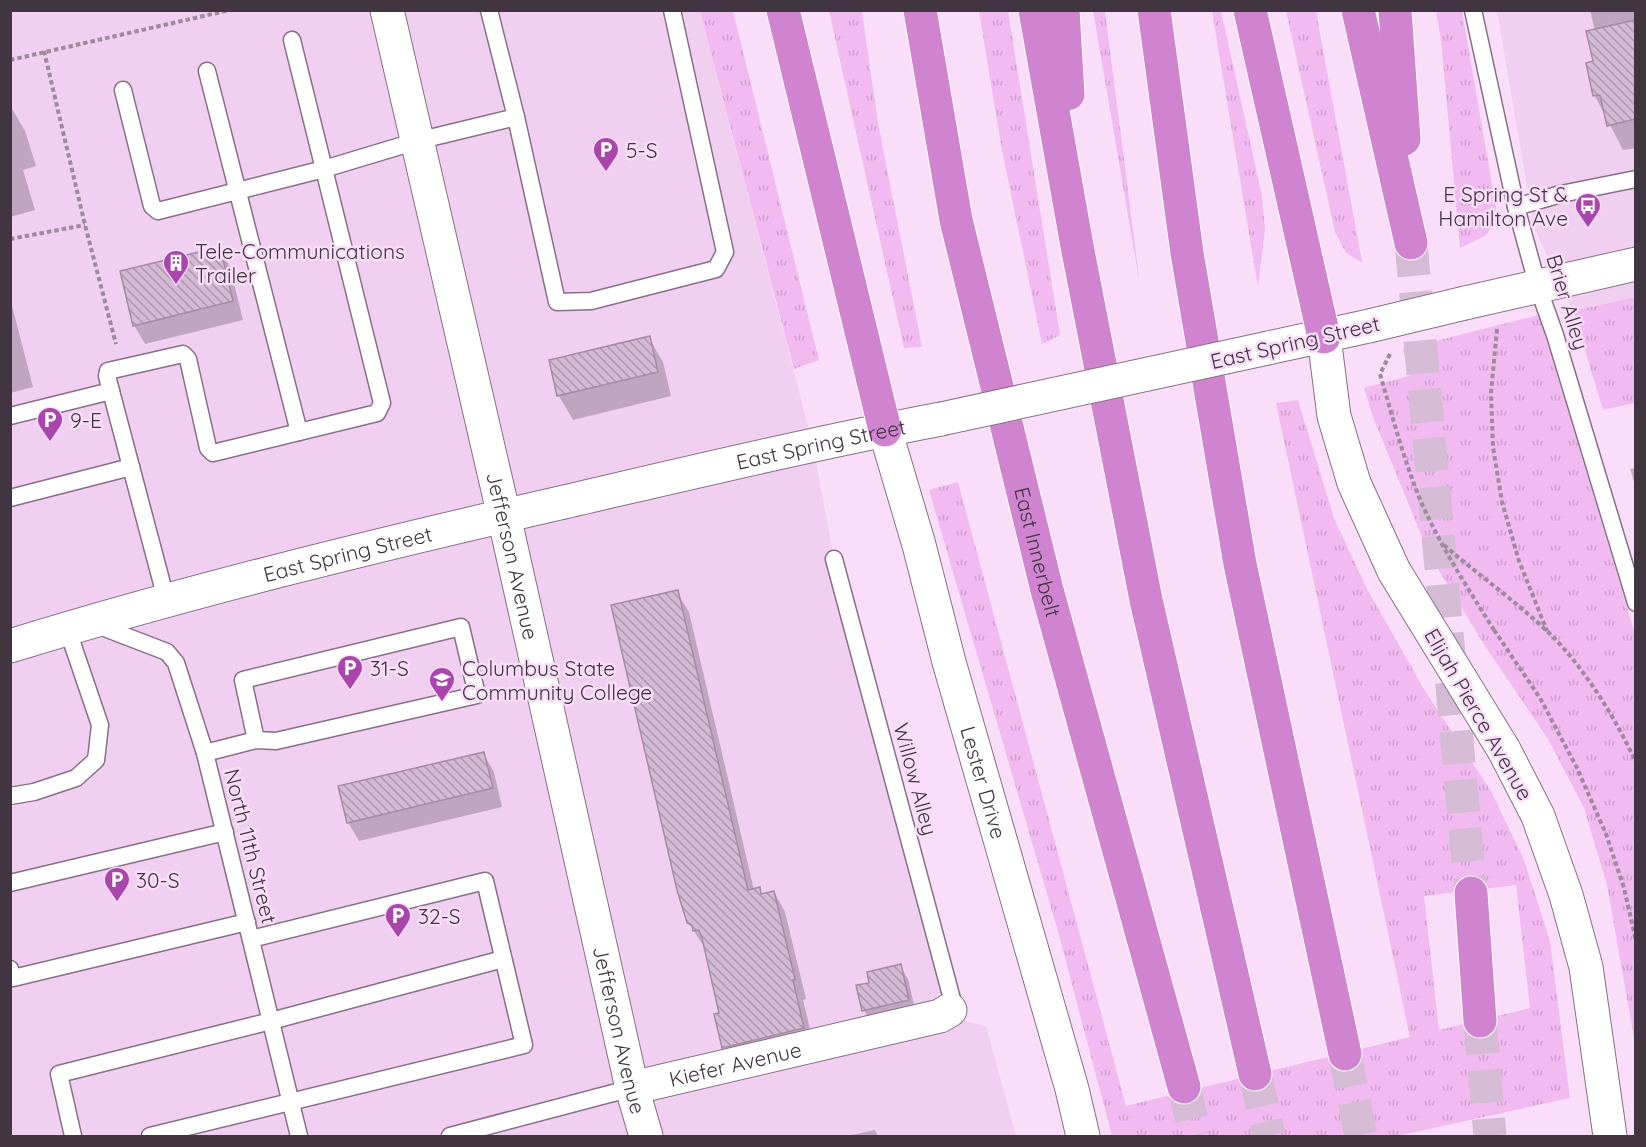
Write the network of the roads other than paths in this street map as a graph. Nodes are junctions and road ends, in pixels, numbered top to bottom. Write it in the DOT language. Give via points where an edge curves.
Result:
graph roads {
  1 [pos="387,10"];
  2 [pos="489,10"];
  3 [pos="672,10"];
  4 [pos="783,10"];
  5 [pos="920,10"];
  6 [pos="1035,10"];
  7 [pos="1063,10"];
  8 [pos="1154,10"];
  9 [pos="1250,10"];
  10 [pos="1358,10"];
  11 [pos="1395,10"];
  12 [pos="1473,10"];
  13 [pos="291,40"];
  14 [pos="207,71"];
  15 [pos="123,90"];
  16 [pos="516,117"];
  17 [pos="417,141"];
  18 [pos="324,169"];
  19 [pos="1635,179"];
  20 [pos="237,191"];
  21 [pos="1516,207"];
  22 [pos="1077,246"];
  23 [pos="1635,264"];
  24 [pos="1538,287"];
  25 [pos="1324,337"];
  26 [pos="111,391"];
  27 [pos="10,416"];
  28 [pos="885,430"];
  29 [pos="299,432"];
  30 [pos="132,467"];
  31 [pos="10,498"];
  32 [pos="504,516"];
  33 [pos="834,559"];
  34 [pos="166,599"];
  35 [pos="1635,603"];
  36 [pos="78,625"];
  37 [pos="10,646"];
  38 [pos="256,740"];
  39 [pos="205,753"];
  40 [pos="10,796"];
  41 [pos="225,832"];
  42 [pos="10,883"];
  43 [pos="1471,893"];
  44 [pos="246,922"];
  45 [pos="250,939"];
  46 [pos="503,959"];
  47 [pos="10,969"];
  48 [pos="950,1010"];
  49 [pos="271,1021"];
  50 [pos="1480,1022"];
  51 [pos="1345,1054"];
  52 [pos="1255,1074"];
  53 [pos="1184,1088"];
  54 [pos="632,1089"];
  55 [pos="290,1101"];
  56 [pos="516,1128"];
  57 [pos="73,1137"];
  58 [pos="150,1137"];
  59 [pos="299,1137"];
  60 [pos="450,1137"];
  61 [pos="646,1137"];
  62 [pos="1083,1137"];
  63 [pos="1610,1137"];
  1 -- 17 [label="street, Jefferson Avenue"];
  2 -- 16 [label="lane"];
  3 -- 16 [label="lane" via="725,252 716,269 591,301 557,302"];
  4 -- 28 [label="highway"];
  5 -- 53 [label="highway, East Innerbelt" via="956,220 1047,590"];
  6 -- 22 [label="highway"];
  7 -- 22 [label="highway"];
  8 -- 51 [label="highway" via="1187,253 1240,564"];
  9 -- 25 [label="highway"];
  10 -- 11 [label="highway" via="1411,243"];
  12 -- 21 [label="lane, Brier Alley"];
  13 -- 18 [label="lane"];
  14 -- 20 [label="lane"];
  15 -- 20 [label="lane" via="152,206 158,211"];
  16 -- 17 [label="lane"];
  17 -- 18 [label="lane"];
  17 -- 32 [label="street, Jefferson Avenue"];
  18 -- 20 [label="lane"];
  18 -- 29 [label="lane" via="382,403 377,413"];
  19 -- 21 [label="lane"];
  20 -- 29 [label="lane"];
  21 -- 24 [label="lane, Brier Alley"];
  22 -- 52 [label="highway" via="1146,600"];
  23 -- 24 [label="street, East Spring Street"];
  24 -- 25 [label="street, East Spring Street, bridge"];
  24 -- 35 [label="lane, Brier Alley"];
  25 -- 28 [label="street, East Spring Street, bridge"];
  25 -- 63 [label="street, Elijah Pierce Avenue, bridge" via="1334,416 1354,483 1394,571 1504,750 1538,816 1586,967"];
  26 -- 27 [label="lane"];
  26 -- 29 [label="lane" via="108,371 183,354 188,359 208,448 213,453"];
  26 -- 30 [label="lane"];
  28 -- 32 [label="street, East Spring Street"];
  28 -- 62 [label="street, Lester Drive"];
  30 -- 31 [label="lane"];
  30 -- 34 [label="lane"];
  32 -- 34 [label="street, East Spring Street"];
  32 -- 54 [label="street, Jefferson Avenue"];
  33 -- 48 [label="lane, Willow Alley" via="952,999"];
  34 -- 36 [label="street, East Spring Street"];
  36 -- 37 [label="street, East Spring Street"];
  36 -- 39 [label="lane, North 11th Street" via="167,652 176,663"];
  36 -- 40 [label="lane" via="100,725 96,760 76,778"];
  38 -- 38 [label="lane" via="276,741 477,695 461,627 243,680"];
  38 -- 39 [label="lane"];
  39 -- 41 [label="lane, North 11th Street"];
  41 -- 42 [label="lane"];
  41 -- 44 [label="lane, North 11th Street"];
  43 -- 50 [label="highway"];
  44 -- 45 [label="lane, North 11th Street"];
  44 -- 47 [label="lane" via="13,978"];
  45 -- 46 [label="lane" via="485,881"];
  45 -- 49 [label="lane, North 11th Street"];
  46 -- 49 [label="lane"];
  46 -- 55 [label="lane" via="524,1045"];
  48 -- 54 [label="street, Kiefer Avenue" via="940,1017"];
  49 -- 55 [label="lane, North 11th Street"];
  49 -- 57 [label="lane" via="60,1074"];
  54 -- 56 [label="lane, Kiefer Avenue"];
  54 -- 61 [label="street, Jefferson Avenue"];
  55 -- 58 [label="lane"];
  55 -- 59 [label="lane, North 11th Street"];
  56 -- 60 [label="lane, Kiefer Avenue"];
}
